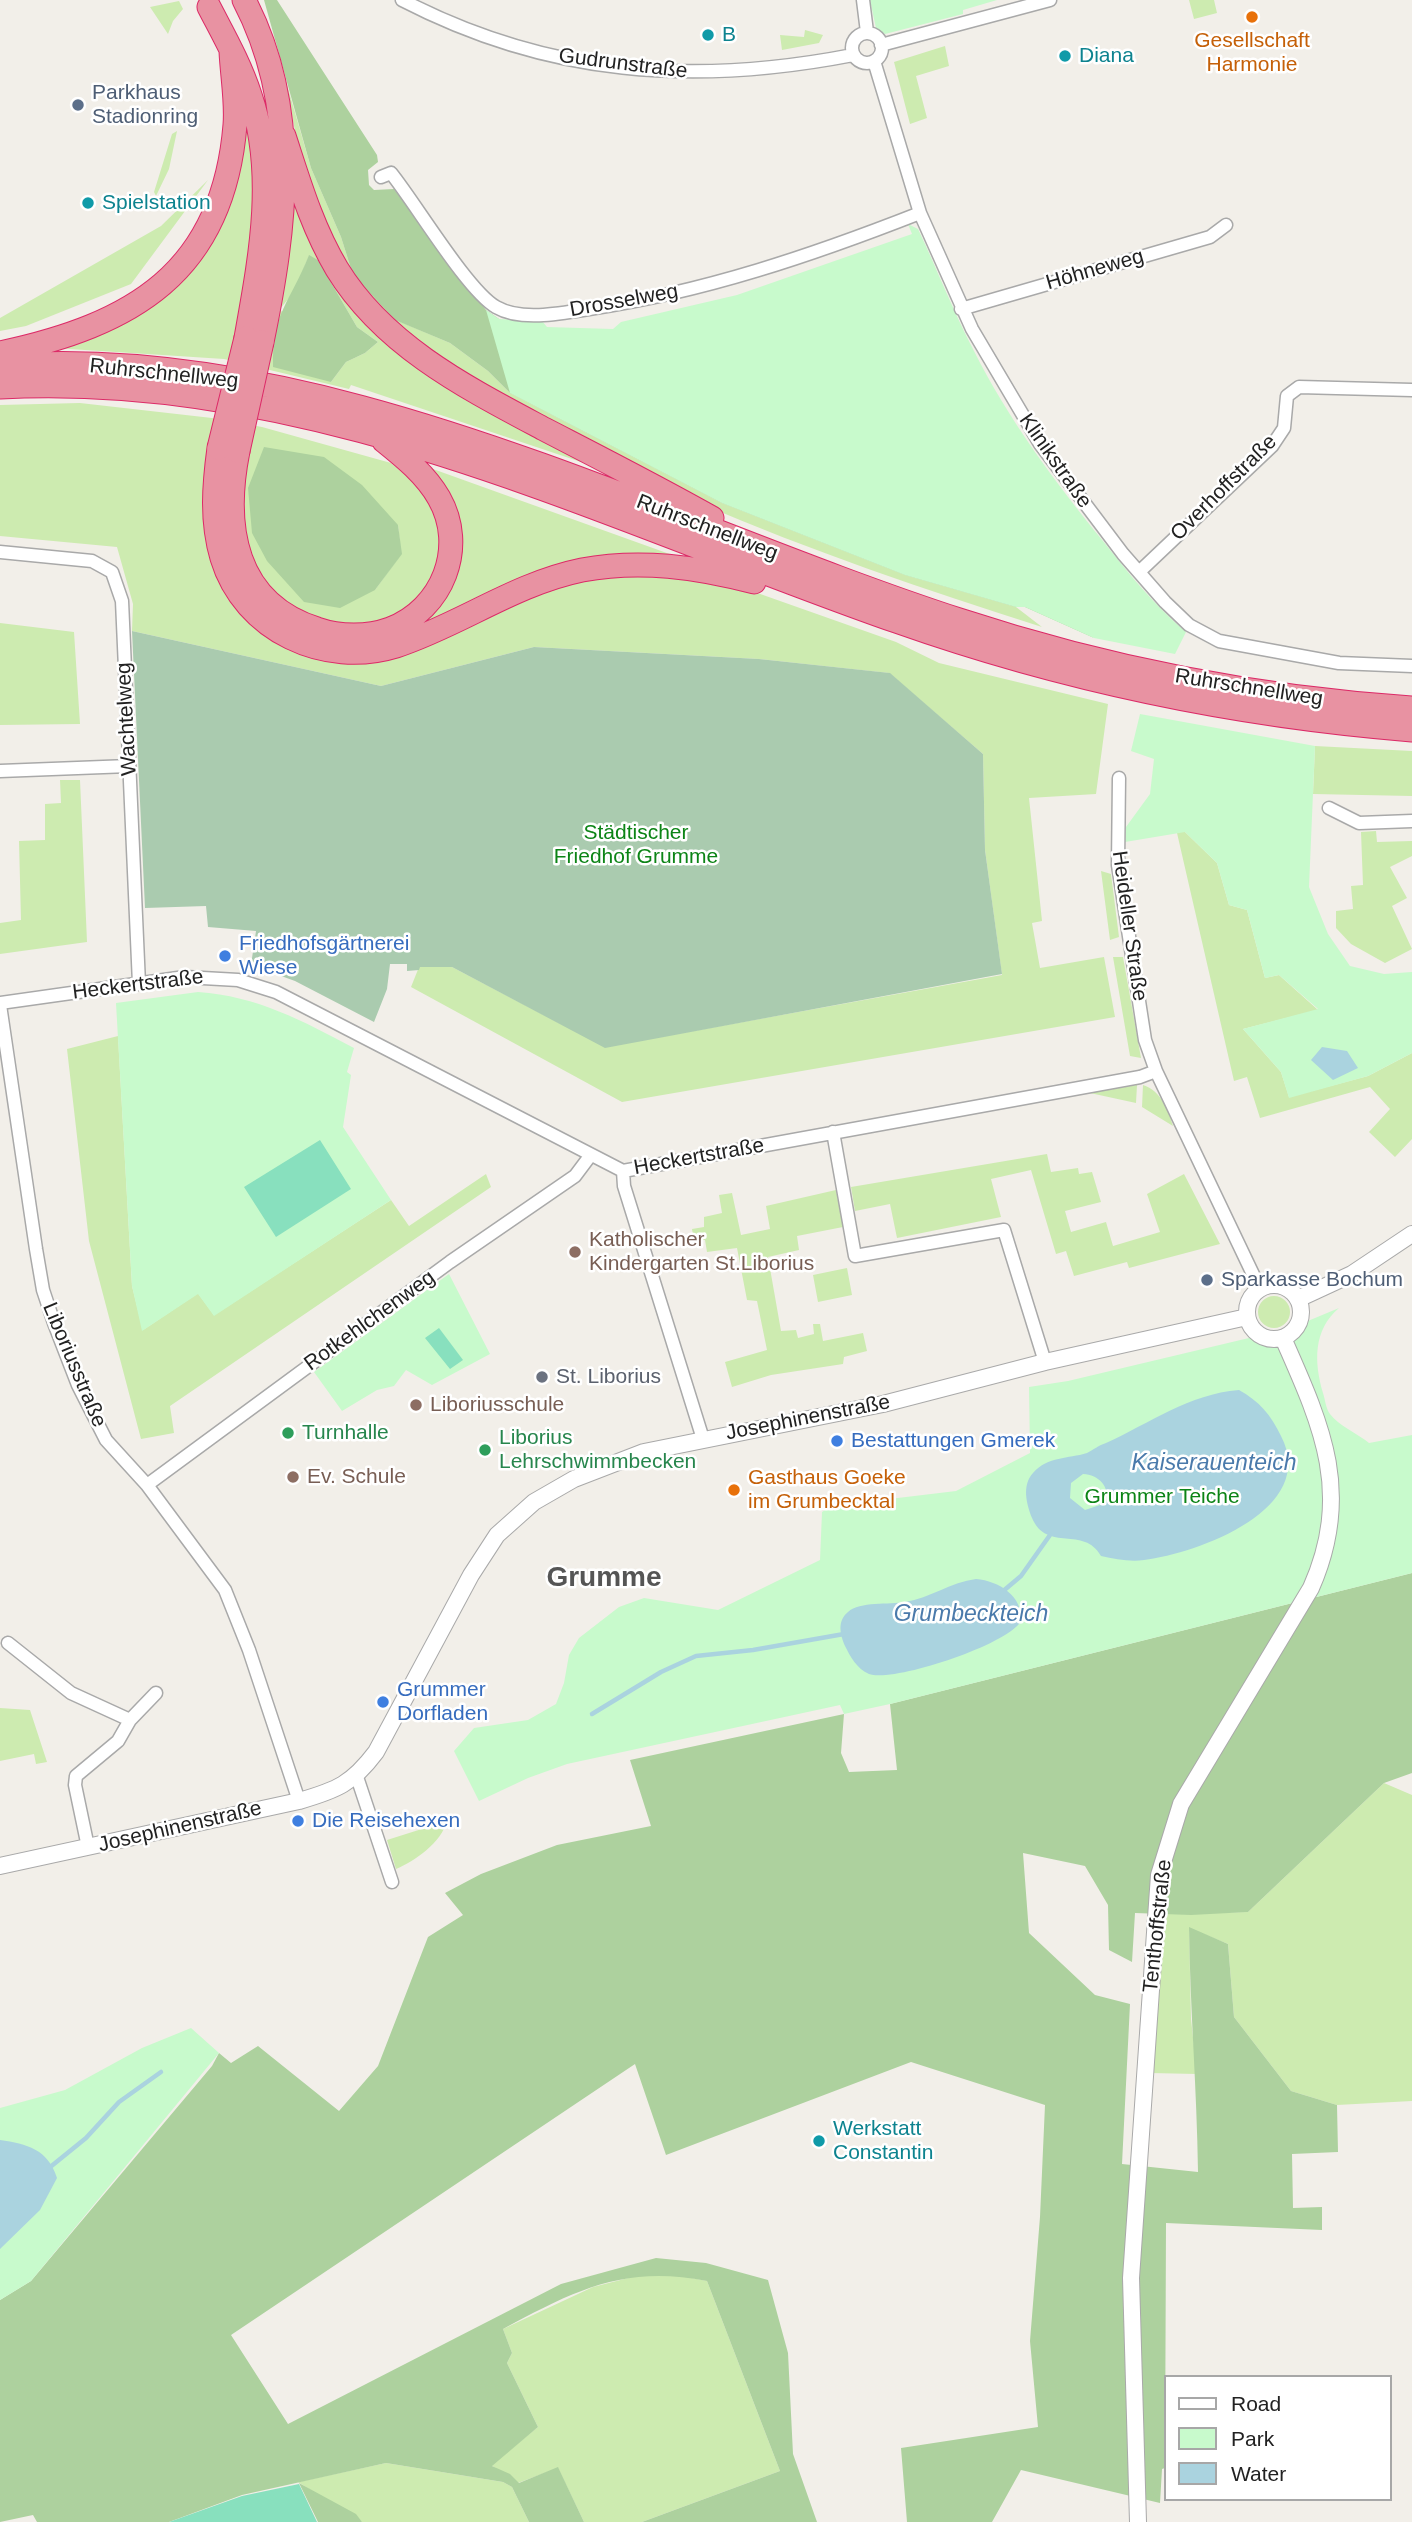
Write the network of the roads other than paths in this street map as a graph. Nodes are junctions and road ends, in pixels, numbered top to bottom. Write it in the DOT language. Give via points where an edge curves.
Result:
graph roads {
  1 [pos="244,0"];
  2 [pos="402,0"];
  3 [pos="863,0"];
  4 [pos="1050,0"];
  5 [pos="214,4"];
  6 [pos="867,32"];
  7 [pos="881,45"];
  8 [pos="231,51"];
  9 [pos="853,55"];
  10 [pos="874,61"];
  11 [pos="284,136"];
  12 [pos="381,177"];
  13 [pos="920,213"];
  14 [pos="1226,225"];
  15 [pos="961,309"];
  16 [pos="254,340"];
  17 [pos="0,353"];
  18 [pos="0,366"];
  19 [pos="0,387"];
  20 [pos="1412,390"];
  21 [pos="363,430"];
  22 [pos="228,449"];
  23 [pos="0,552"];
  24 [pos="778,555"];
  25 [pos="1139,572"];
  26 [pos="856,607"];
  27 [pos="1412,666"];
  28 [pos="1125,677"];
  29 [pos="1412,708"];
  30 [pos="1412,730"];
  31 [pos="129,766"];
  32 [pos="0,771"];
  33 [pos="1119,778"];
  34 [pos="1329,808"];
  35 [pos="1412,821"];
  36 [pos="139,984"];
  37 [pos="0,1004"];
  38 [pos="1156,1071"];
  39 [pos="833,1132"];
  40 [pos="590,1156"];
  41 [pos="623,1171"];
  42 [pos="1412,1234"];
  43 [pos="1260,1289"];
  44 [pos="1298,1299"];
  45 [pos="1247,1317"];
  46 [pos="1283,1338"];
  47 [pos="1045,1362"];
  48 [pos="703,1439"];
  49 [pos="147,1485"];
  50 [pos="8,1643"];
  51 [pos="156,1693"];
  52 [pos="130,1720"];
  53 [pos="356,1777"];
  54 [pos="299,1801"];
  55 [pos="89,1847"];
  56 [pos="0,1866"];
  57 [pos="392,1882"];
  58 [pos="1138,2522"];
  1 -- 11 [label="highway" via="268,56"];
  2 -- 9 [label="street, Gudrunstraße" via="491,40 586,63 650,72 772,69"];
  3 -- 6 [label="street"];
  4 -- 7 [label="street"];
  5 -- 8 [label="highway"];
  6 -- 7 [label="street"];
  6 -- 9 [label="street" via="853,40"];
  7 -- 10 [label="street"];
  8 -- 16 [label="highway" via="255,111 265,184"];
  8 -- 17 [label="highway" via="235,118 230,160 215,211 186,261 154,293 112,319 57,340"];
  9 -- 10 [label="street, Gudrunstraße" via="863,63"];
  10 -- 13 [label="street, Klinikstraße"];
  11 -- 16 [label="highway" via="281,240"];
  11 -- 24 [label="highway" via="306,205 338,271 371,314 419,356 463,386"];
  12 -- 13 [label="street, Drosselweg" via="391,173 398,181 484,299 513,313 636,302 711,285"];
  13 -- 15 [label="street, Klinikstraße"];
  14 -- 15 [label="street, Höhneweg" via="1210,237"];
  15 -- 25 [label="street, Klinikstraße" via="1040,443"];
  16 -- 22 [label="highway, bridge"];
  18 -- 24 [label="highway, Ruhrschnellweg" via="124,366 223,377 326,397 514,456"];
  19 -- 21 [label="highway, Ruhrschnellweg" via="94,386 169,392 259,405"];
  20 -- 25 [label="street, Overhoffstraße" via="1299,387 1287,396 1284,428 1272,446"];
  21 -- 22 [label="highway" via="394,449 431,485 451,535 448,566 431,600 404,623 374,633 333,634 303,625 264,599 241,560 233,527"];
  21 -- 26 [label="highway, Ruhrschnellweg" via="539,487"];
  22 -- 26 [label="highway" via="214,488 215,523 231,580 260,618 297,642 318,649 347,653 396,646 530,585 609,566 689,568"];
  23 -- 31 [label="street, Wachtelweg" via="92,561 112,572 121,601"];
  24 -- 28 [label="highway, Ruhrschnellweg"];
  25 -- 27 [label="street, Klinikstraße" via="1189,625 1219,641 1339,663"];
  26 -- 28 [label="highway, Ruhrschnellweg" via="1008,657"];
  28 -- 29 [label="highway, Ruhrschnellweg"];
  28 -- 30 [label="highway, Ruhrschnellweg" via="1272,714"];
  31 -- 32 [label="street"];
  31 -- 36 [label="street, Wachtelweg"];
  33 -- 38 [label="street, Heideller Straße" via="1118,864 1145,1040"];
  34 -- 35 [label="street" via="1359,823"];
  36 -- 37 [label="street, Heckertstraße"];
  36 -- 40 [label="street, Heckertstraße" via="214,976 256,984"];
  37 -- 49 [label="street, Liboriusstraße" via="43,1290 94,1419 106,1440"];
  38 -- 39 [label="street, Heckertstraße"];
  38 -- 43 [label="street"];
  39 -- 41 [label="street, Heckertstraße"];
  39 -- 47 [label="street" via="855,1256 1004,1230"];
  40 -- 41 [label="street, Heckertstraße"];
  40 -- 49 [label="street, Rotkehlchenweg" via="575,1176"];
  41 -- 48 [label="street"];
  42 -- 44 [label="street" via="1352,1274"];
  43 -- 44 [label="street" via="1281,1285"];
  43 -- 45 [label="street" via="1248,1301"];
  44 -- 46 [label="street" via="1300,1322"];
  45 -- 46 [label="street" via="1261,1336"];
  45 -- 47 [label="street, Josephinenstraße"];
  46 -- 58 [label="street, Tenthoffstraße" via="1312,1400 1327,1450 1331,1527 1311,1588 1181,1804 1159,1875 1131,2278"];
  47 -- 48 [label="street, Josephinenstraße" via="883,1404"];
  48 -- 53 [label="street, Josephinenstraße" via="597,1468 554,1489 514,1517 471,1575 376,1752"];
  49 -- 54 [label="street, Liboriusstraße" via="225,1590"];
  50 -- 52 [label="street" via="71,1693"];
  51 -- 52 [label="street"];
  52 -- 55 [label="street" via="118,1741 76,1776"];
  53 -- 54 [label="street, Josephinenstraße"];
  53 -- 57 [label="street"];
  54 -- 55 [label="street, Josephinenstraße"];
  55 -- 56 [label="street, Josephinenstraße"];
}
